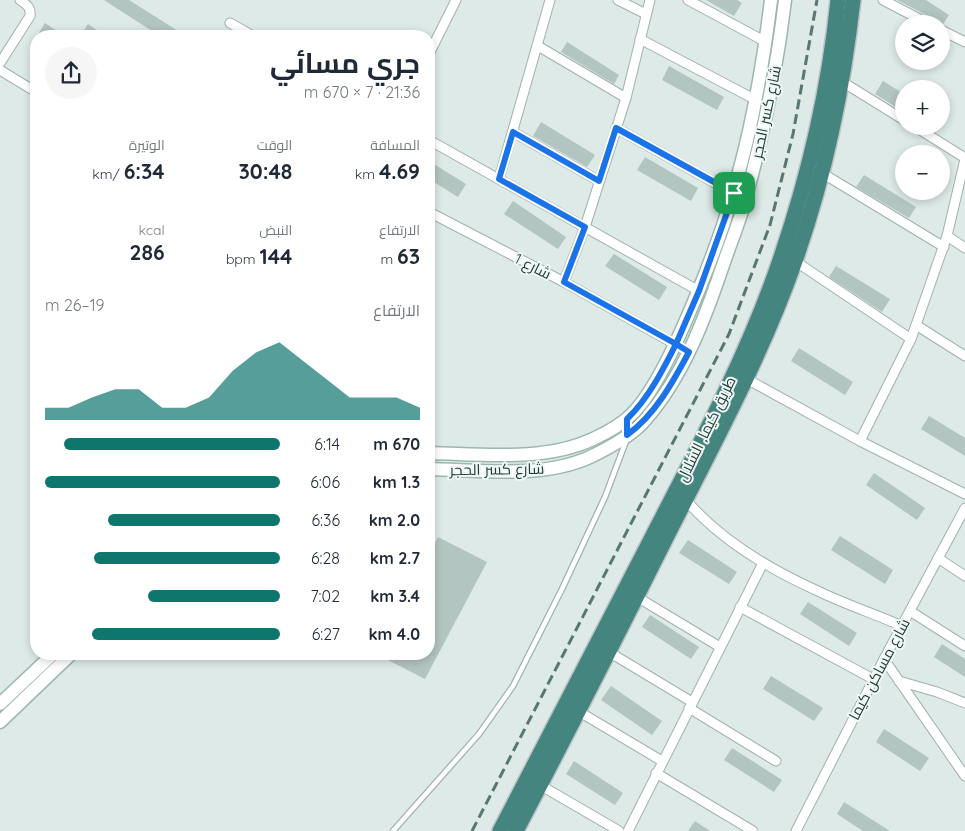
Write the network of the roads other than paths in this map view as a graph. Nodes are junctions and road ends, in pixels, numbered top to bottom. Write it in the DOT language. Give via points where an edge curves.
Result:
graph roads {
  1 [pos="20,0"];
  2 [pos="456,0"];
  3 [pos="550,0"];
  4 [pos="618,0"];
  5 [pos="650,0"];
  6 [pos="688,0"];
  7 [pos="771,0"];
  8 [pos="785,0"];
  9 [pos="838,0"];
  10 [pos="853,0"];
  11 [pos="883,0"];
  12 [pos="646,14"];
  13 [pos="912,15"];
  14 [pos="230,23"];
  15 [pos="242,30"];
  16 [pos="950,34"];
  17 [pos="640,39"];
  18 [pos="435,42"];
  19 [pos="766,42"];
  20 [pos="965,42"];
  21 [pos="538,46"];
  22 [pos="0,63"];
  23 [pos="0,70"];
  24 [pos="841,81"];
  25 [pos="30,88"];
  26 [pos="626,98"];
  27 [pos="756,100"];
  28 [pos="895,114"];
  29 [pos="616,128"];
  30 [pos="513,132"];
  31 [pos="928,135"];
  32 [pos="435,143"];
  33 [pos="965,159"];
  34 [pos="822,173"];
  35 [pos="499,179"];
  36 [pos="599,181"];
  37 [pos="734,193"];
  38 [pos="435,215"];
  39 [pos="585,227"];
  40 [pos="948,236"];
  41 [pos="944,247"];
  42 [pos="965,248"];
  43 [pos="795,261"];
  44 [pos="564,282"];
  45 [pos="699,291"];
  46 [pos="916,325"];
  47 [pos="911,339"];
  48 [pos="676,344"];
  49 [pos="689,352"];
  50 [pos="965,356"];
  51 [pos="740,375"];
  52 [pos="627,419"];
  53 [pos="627,435"];
  54 [pos="860,441"];
  55 [pos="435,453"];
  56 [pos="435,469"];
  57 [pos="965,494"];
  58 [pos="686,500"];
  59 [pos="965,508"];
  60 [pos="938,558"];
  61 [pos="763,562"];
  62 [pos="965,576"];
  63 [pos="637,597"];
  64 [pos="740,606"];
  65 [pos="910,611"];
  66 [pos="902,626"];
  67 [pos="965,646"];
  68 [pos="720,647"];
  69 [pos="608,652"];
  70 [pos="884,659"];
  71 [pos="55,660"];
  72 [pos="56,660"];
  73 [pos="874,679"];
  74 [pos="899,680"];
  75 [pos="965,703"];
  76 [pos="0,704"];
  77 [pos="691,705"];
  78 [pos="578,711"];
  79 [pos="0,722"];
  80 [pos="662,761"];
  81 [pos="776,761"];
  82 [pos="656,773"];
  83 [pos="965,776"];
  84 [pos="540,785"];
  85 [pos="394,831"];
  86 [pos="500,831"];
  87 [pos="516,831"];
  88 [pos="619,831"];
  89 [pos="628,831"];
  90 [pos="753,831"];
  91 [pos="796,831"];
  1 -- 22 [label="street" via="31,10 30,16"];
  2 -- 18 [label="street"];
  3 -- 21 [label="street"];
  4 -- 12 [label="street"];
  5 -- 12 [label="street"];
  6 -- 19 [label="street"];
  7 -- 19 [label="main road, شارع كسر الحجر"];
  8 -- 49 [label="main road, شارع كسر الحجر" via="770,104 746,198"];
  9 -- 51 [label="highway, طريق كيما, الشلال" via="813,146 796,208"];
  10 -- 24 [label="highway, طريق كيما, الشلال"];
  11 -- 13 [label="street"];
  12 -- 17 [label="street"];
  14 -- 15 [label="street"];
  16 -- 20 [label="street"];
  17 -- 26 [label="street"];
  17 -- 27 [label="street"];
  19 -- 27 [label="main road, شارع كسر الحجر"];
  21 -- 26 [label="street"];
  21 -- 30 [label="street"];
  23 -- 25 [label="street"];
  24 -- 28 [label="street"];
  24 -- 34 [label="highway, طريق كيما, الشلال"];
  26 -- 29 [label="street"];
  27 -- 37 [label="main road, شارع كسر الحجر"];
  29 -- 36 [label="street"];
  29 -- 37 [label="street"];
  30 -- 35 [label="street"];
  30 -- 36 [label="street"];
  31 -- 33 [label="street"];
  32 -- 35 [label="street"];
  33 -- 40 [label="street"];
  34 -- 41 [label="street"];
  34 -- 43 [label="highway, طريق كيما, الشلال"];
  35 -- 39 [label="street"];
  36 -- 39 [label="street"];
  37 -- 45 [label="main road, شارع كسر الحجر"];
  38 -- 44 [label="street, شارع 1"];
  39 -- 44 [label="street"];
  39 -- 45 [label="street"];
  40 -- 41 [label="street"];
  40 -- 42 [label="street"];
  41 -- 46 [label="street"];
  43 -- 47 [label="street"];
  43 -- 51 [label="highway, طريق كيما, الشلال" via="766,335"];
  44 -- 48 [label="street, شارع 1"];
  45 -- 48 [label="main road, شارع كسر الحجر"];
  46 -- 47 [label="street"];
  46 -- 50 [label="street"];
  47 -- 54 [label="street"];
  48 -- 49 [label="street, شارع 1"];
  48 -- 52 [label="main road, شارع كسر الحجر" via="638,408"];
  49 -- 53 [label="main road, شارع كسر الحجر" via="652,411"];
  51 -- 54 [label="street"];
  51 -- 58 [label="highway, طريق كيما, الشلال"];
  51 -- 86 [label="highway, طريق كيما, الشلال" via="670,501"];
  52 -- 53 [label="main road"];
  52 -- 55 [label="main road, شارع كسر الحجر" via="593,439 556,451 537,454"];
  53 -- 56 [label="main road, شارع كسر الحجر" via="588,458 544,470"];
  53 -- 85 [label="lane" via="606,498 513,686 480,734"];
  54 -- 57 [label="street"];
  58 -- 61 [label="street" via="721,534"];
  58 -- 63 [label="highway, طريق كيما, الشلال"];
  59 -- 60 [label="street, شارع مساكن كيما"];
  60 -- 62 [label="street"];
  60 -- 65 [label="street, شارع مساكن كيما"];
  61 -- 64 [label="street"];
  61 -- 66 [label="street" via="821,593"];
  63 -- 68 [label="street"];
  63 -- 69 [label="highway, طريق كيما, الشلال"];
  64 -- 68 [label="street"];
  64 -- 73 [label="street"];
  65 -- 66 [label="street, شارع مساكن كيما"];
  65 -- 67 [label="street"];
  66 -- 70 [label="street, شارع مساكن كيما"];
  68 -- 77 [label="street"];
  69 -- 77 [label="street"];
  69 -- 78 [label="highway, طريق كيما, الشلال"];
  70 -- 73 [label="street, شارع مساكن كيما"];
  70 -- 74 [label="street"];
  71 -- 76 [label="main road"];
  72 -- 79 [label="main road"];
  73 -- 91 [label="street, شارع مساكن كيما"];
  74 -- 75 [label="street"];
  74 -- 83 [label="street"];
  77 -- 80 [label="street"];
  77 -- 81 [label="street"];
  78 -- 80 [label="street"];
  78 -- 84 [label="highway, طريق كيما, الشلال"];
  80 -- 82 [label="street"];
  82 -- 89 [label="street"];
  82 -- 90 [label="street"];
  84 -- 87 [label="highway, طريق كيما, الشلال"];
  84 -- 88 [label="street"];
}
